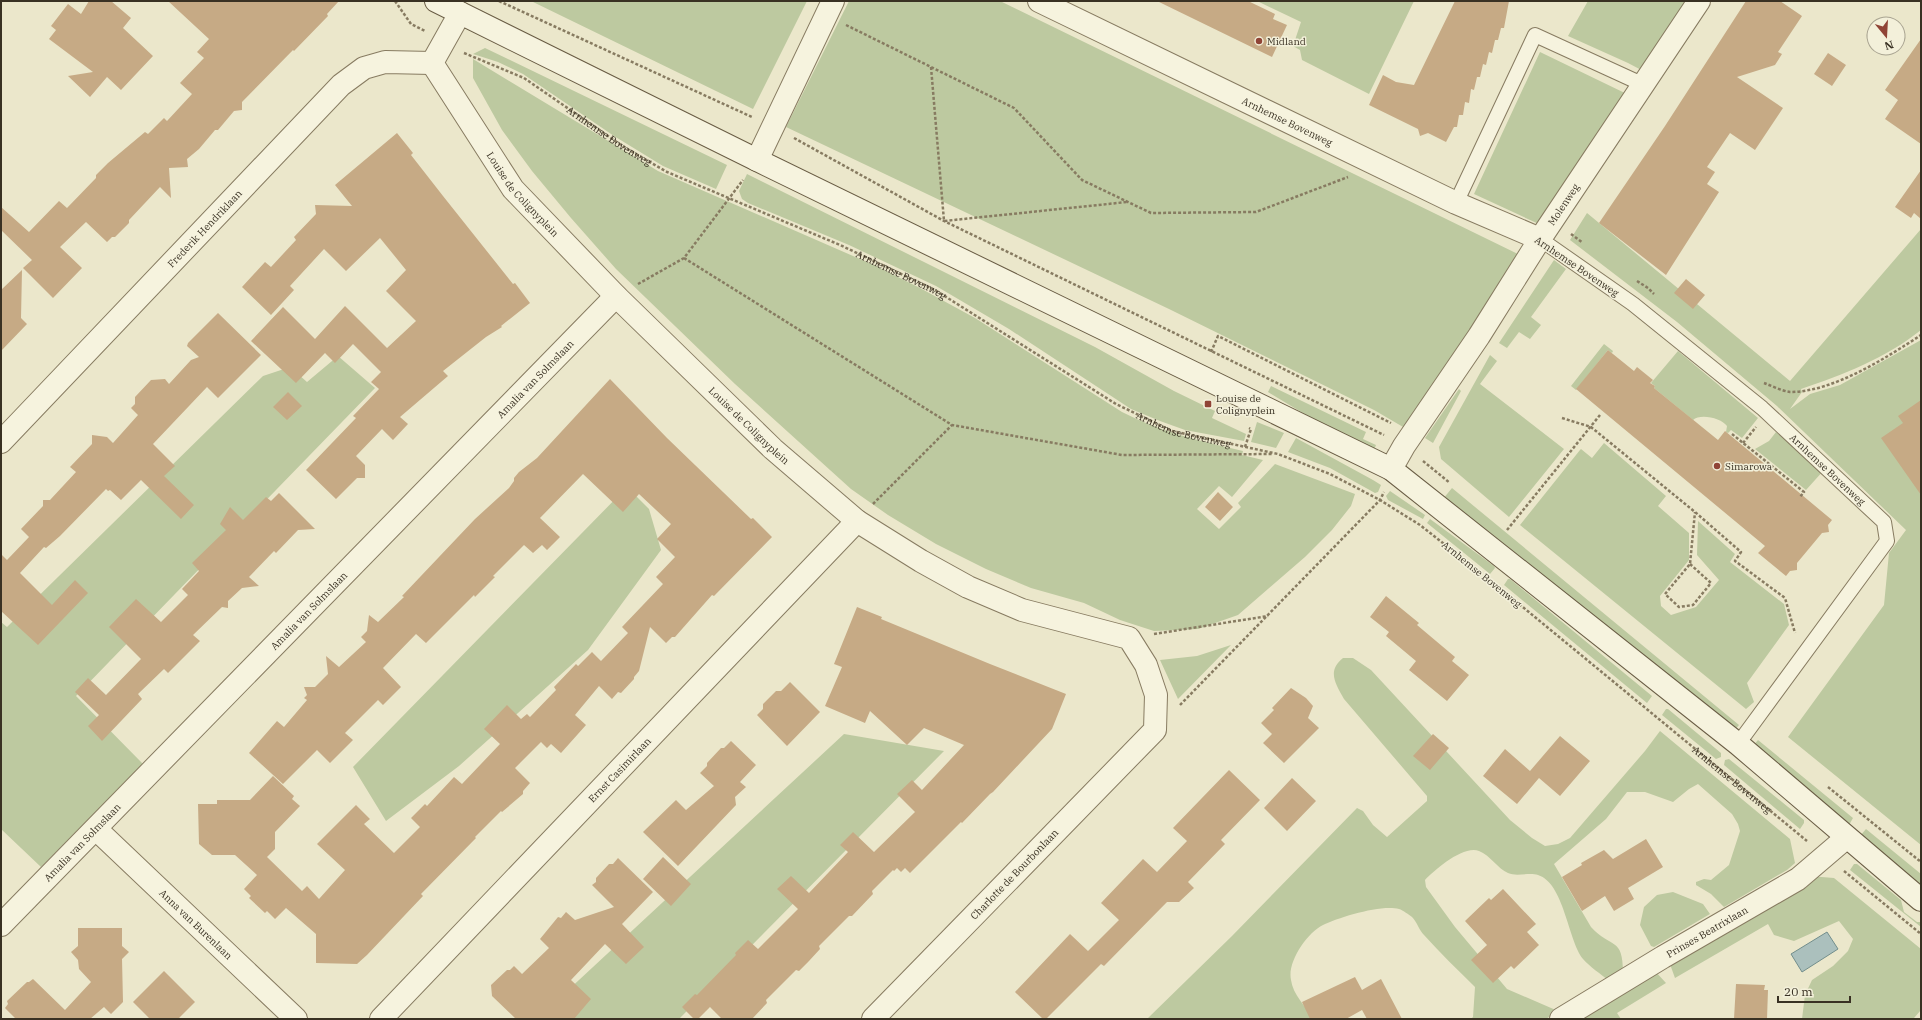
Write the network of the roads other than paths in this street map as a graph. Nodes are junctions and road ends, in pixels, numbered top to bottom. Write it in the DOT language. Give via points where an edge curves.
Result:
graph roads {
  1 [pos="436,1"];
  2 [pos="1039,1"];
  3 [pos="1699,1"];
  4 [pos="829,8"];
  5 [pos="460,13"];
  6 [pos="432,63"];
  7 [pos="1642,84"];
  8 [pos="757,160"];
  9 [pos="1456,203"];
  10 [pos="1540,239"];
  11 [pos="616,296"];
  12 [pos="1,442"];
  13 [pos="1391,469"];
  14 [pos="857,521"];
  15 [pos="1155,730"];
  16 [pos="1738,744"];
  17 [pos="96,829"];
  18 [pos="1846,838"];
  19 [pos="1921,900"];
  20 [pos="1,925"];
  21 [pos="296,1019"];
  22 [pos="382,1019"];
  23 [pos="873,1019"];
  24 [pos="1561,1019"];
  1 -- 5 [label="street"];
  2 -- 9 [label="street, Arnhemse Bovenweg"];
  3 -- 7 [label="street, Molenweg"];
  4 -- 8 [label="street"];
  5 -- 6 [label="street"];
  5 -- 8 [label="street"];
  6 -- 11 [label="street, Louise de Colignyplein" via="513,190"];
  6 -- 12 [label="street, Frederik Hendriklaan" via="385,62 364,68 341,85"];
  7 -- 9 [label="lane" via="1535,35"];
  7 -- 10 [label="street, Molenweg"];
  8 -- 13 [label="street"];
  9 -- 10 [label="street, Arnhemse Bovenweg"];
  10 -- 13 [label="street, Molenweg"];
  10 -- 16 [label="lane, Arnhemse Bovenweg" via="1633,304 1762,408 1884,522 1887,540"];
  11 -- 14 [label="street, Louise de Colignyplein" via="773,449"];
  11 -- 17 [label="street, Amalia van Solmslaan"];
  13 -- 16 [label="street"];
  14 -- 15 [label="street, Louise de Colignyplein" via="968,587 1022,610 1129,638 1146,664 1156,695"];
  14 -- 22 [label="street, Ernst Casimirlaan"];
  15 -- 23 [label="street, Charlotte de Bourbonlaan"];
  16 -- 18 [label="street"];
  17 -- 20 [label="street, Amalia van Solmslaan"];
  17 -- 21 [label="street, Anna van Burenlaan"];
  18 -- 19 [label="street"];
  18 -- 24 [label="street, Prinses Beatrixlaan" via="1798,879"];
}
